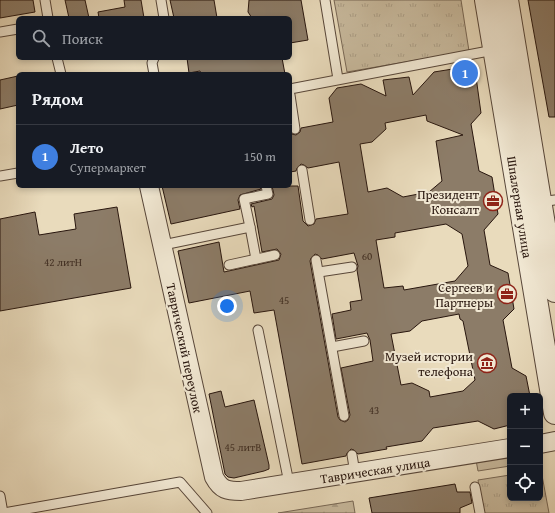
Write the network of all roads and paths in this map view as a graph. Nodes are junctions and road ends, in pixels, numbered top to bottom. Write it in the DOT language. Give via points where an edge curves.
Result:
graph roads {
  1 [pos="45,0"];
  2 [pos="161,0"];
  3 [pos="325,0"];
  4 [pos="486,0"];
  5 [pos="507,0"];
  6 [pos="48,16"];
  7 [pos="164,16"];
  8 [pos="16,29"];
  9 [pos="0,32"];
  10 [pos="494,50"];
  11 [pos="57,60"];
  12 [pos="153,60"];
  13 [pos="60,72"];
  14 [pos="154,72"];
  15 [pos="338,79"];
  16 [pos="292,89"];
  17 [pos="292,109"];
  18 [pos="295,129"];
  19 [pos="302,170"];
  20 [pos="16,173"];
  21 [pos="0,176"];
  22 [pos="149,188"];
  23 [pos="266,188"];
  24 [pos="538,202"];
  25 [pos="310,220"];
  26 [pos="250,227"];
  27 [pos="163,245"];
  28 [pos="275,255"];
  29 [pos="256,259"];
  30 [pos="316,260"];
  31 [pos="228,265"];
  32 [pos="352,267"];
  33 [pos="319,272"];
  34 [pos="555,291"];
  35 [pos="258,330"];
  36 [pos="364,341"];
  37 [pos="332,346"];
  38 [pos="555,413"];
  39 [pos="344,416"];
  40 [pos="555,441"];
  41 [pos="543,443"];
  42 [pos="507,448"];
  43 [pos="352,456"];
  44 [pos="356,473"];
  45 [pos="289,483"];
  46 [pos="476,487"];
  47 [pos="241,491"];
  48 [pos="0,496"];
  49 [pos="4,513"];
  50 [pos="207,513"];
  51 [pos="480,513"];
  1 -- 6 [label="lane"];
  2 -- 7 [label="lane"];
  3 -- 15 [label="lane"];
  4 -- 10 [label="street, Шпалерная улица"];
  5 -- 24 [label="street, Шпалерная улица"];
  8 -- 9 [label="lane"];
  10 -- 15 [label="lane"];
  10 -- 24 [label="street, Шпалерная улица"];
  11 -- 13 [label="lane"];
  12 -- 14 [label="lane"];
  15 -- 16 [label="lane"];
  17 -- 18 [label="lane"];
  19 -- 25 [label="lane"];
  20 -- 21 [label="lane"];
  22 -- 27 [label="street, Таврический переулок"];
  23 -- 26 [label="lane" via="268,194 244,199"];
  24 -- 34 [label="street, Шпалерная улица"];
  24 -- 38 [label="street, Шпалерная улица"];
  26 -- 27 [label="lane"];
  26 -- 29 [label="lane"];
  27 -- 47 [label="street, Таврический переулок" via="214,477 218,485 228,491"];
  28 -- 29 [label="lane"];
  29 -- 31 [label="lane"];
  30 -- 33 [label="lane"];
  32 -- 33 [label="lane"];
  33 -- 37 [label="lane"];
  35 -- 45 [label="lane"];
  36 -- 37 [label="lane"];
  37 -- 39 [label="lane"];
  40 -- 41 [label="street"];
  42 -- 44 [label="street, Таврическая улица"];
  43 -- 44 [label="lane"];
  44 -- 45 [label="street, Таврическая улица"];
  45 -- 47 [label="street, Таврическая улица"];
  46 -- 51 [label="lane"];
  48 -- 49 [label="lane"];
  49 -- 50 [label="lane" via="180,482"];
}
